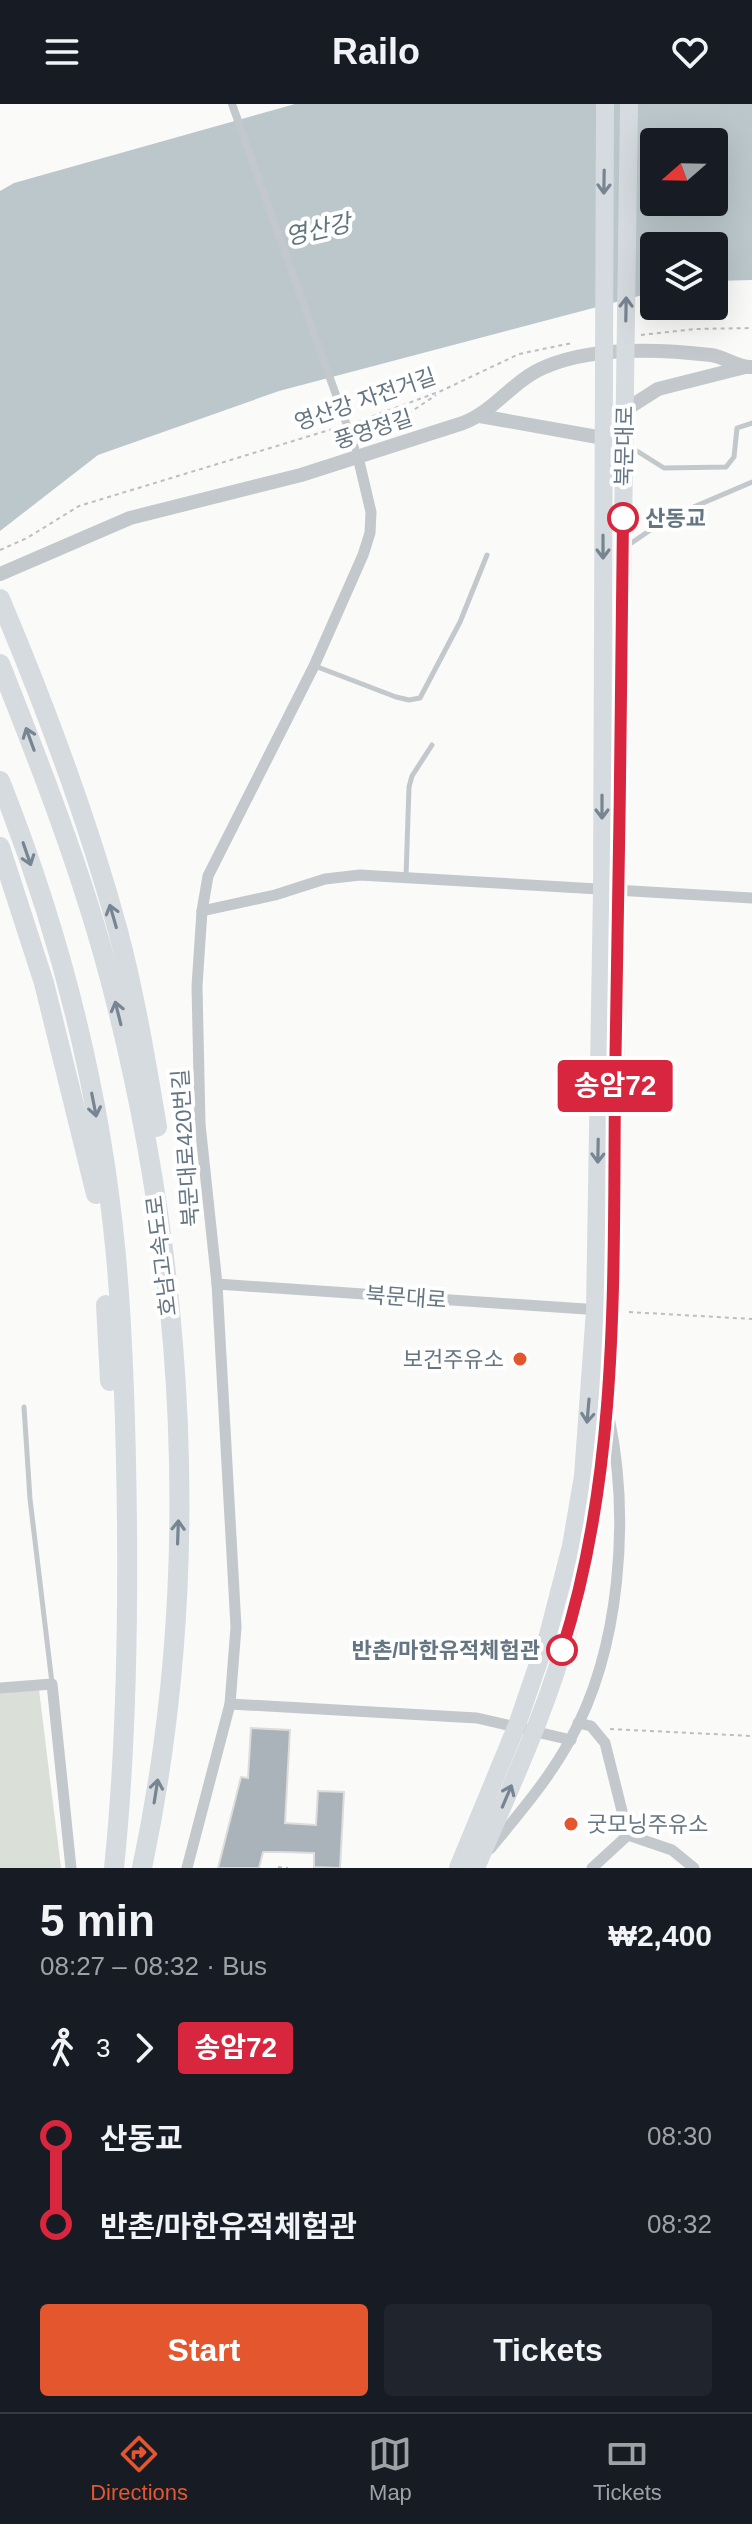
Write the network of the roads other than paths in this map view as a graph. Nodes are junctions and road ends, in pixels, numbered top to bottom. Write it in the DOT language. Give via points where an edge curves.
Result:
graph roads {
  1 [pos="232,104"];
  2 [pos="605,104"];
  3 [pos="629,104"];
  4 [pos="748,367"];
  5 [pos="625,410"];
  6 [pos="480,416"];
  7 [pos="752,423"];
  8 [pos="603,438"];
  9 [pos="624,443"];
  10 [pos="356,452"];
  11 [pos="752,482"];
  12 [pos="623,549"];
  13 [pos="487,555"];
  14 [pos="0,574"];
  15 [pos="0,599"];
  16 [pos="0,664"];
  17 [pos="314,666"];
  18 [pos="432,745"];
  19 [pos="0,781"];
  20 [pos="0,847"];
  21 [pos="406,876"];
  22 [pos="610,889"];
  23 [pos="752,898"];
  24 [pos="202,911"];
  25 [pos="217,1284"];
  26 [pos="604,1311"];
  27 [pos="607,1405"];
  28 [pos="24,1407"];
  29 [pos="180,1478"];
  30 [pos="52,1684"];
  31 [pos="0,1688"];
  32 [pos="230,1704"];
  33 [pos="578,1723"];
  34 [pos="527,1728"];
  35 [pos="571,1740"];
  36 [pos="628,1835"];
  37 [pos="477,1866"];
  38 [pos="71,1868"];
  39 [pos="101,1868"];
  40 [pos="114,1868"];
  41 [pos="142,1868"];
  42 [pos="187,1868"];
  43 [pos="458,1868"];
  44 [pos="592,1868"];
  45 [pos="694,1868"];
  1 -- 10 [label="street"];
  2 -- 8 [label="main road, 북문대로, one-way"];
  5 -- 3 [label="main road, 북문대로, one-way"];
  4 -- 5 [label="street" via="658,389"];
  4 -- 6 [label="street, 풍영정길" via="725,357 697,354 578,357 520,381"];
  5 -- 9 [label="main road, 북문대로"];
  6 -- 8 [label="street"];
  6 -- 10 [label="street, 풍영정길"];
  7 -- 9 [label="lane" via="737,428 734,457 726,467 664,468"];
  8 -- 22 [label="main road, 북문대로, one-way"];
  9 -- 12 [label="main road, 북문대로"];
  10 -- 14 [label="street, 풍영정길" via="226,496 130,518"];
  10 -- 17 [label="street, 북문대로420번길" via="371,512 370,533"];
  11 -- 12 [label="lane" via="653,526"];
  12 -- 22 [label="main road, 북문대로"];
  13 -- 17 [label="lane" via="420,698 396,697"];
  29 -- 15 [label="highway, one-way" via="184,1370 179,1285 136,1008 94,851"];
  29 -- 16 [label="highway, 호남고속도로, one-way" via="166,1277 130,1059 73,860"];
  17 -- 24 [label="street, 북문대로420번길" via="208,876"];
  18 -- 21 [label="lane" via="409,787"];
  19 -- 40 [label="highway, 호남고속도로, one-way" via="42,897 74,1015 100,1138 116,1256 127,1592 126,1704"];
  20 -- 39 [label="highway" via="44,983 100,1219 113,1444 114,1591"];
  21 -- 22 [label="street"];
  21 -- 24 [label="street" via="341,876"];
  22 -- 23 [label="street"];
  22 -- 26 [label="main road, 북문대로"];
  24 -- 25 [label="street, 북문대로420번길" via="197,986 200,1124"];
  25 -- 26 [label="street, 북문대로"];
  25 -- 32 [label="street, 북문대로420번길" via="236,1589"];
  26 -- 27 [label="main road, 북문대로"];
  26 -- 34 [label="main road, 북문대로, one-way" via="571,1546"];
  27 -- 33 [label="street" via="621,1503 617,1578 595,1680"];
  27 -- 34 [label="main road, 북문대로" via="598,1489 569,1627"];
  28 -- 30 [label="lane"];
  41 -- 29 [label="highway, 호남고속도로, one-way" via="165,1732"];
  30 -- 31 [label="street"];
  30 -- 38 [label="street"];
  32 -- 34 [label="street" via="477,1718"];
  32 -- 42 [label="street, 북문대로420번길"];
  33 -- 35 [label="street"];
  33 -- 36 [label="street" via="597,1730 605,1743"];
  34 -- 35 [label="street"];
  37 -- 34 [label="main road, 북문대로, one-way"];
  34 -- 43 [label="main road, 북문대로"];
  35 -- 37 [label="street"];
  36 -- 44 [label="street"];
  36 -- 45 [label="street" via="672,1850"];
}
